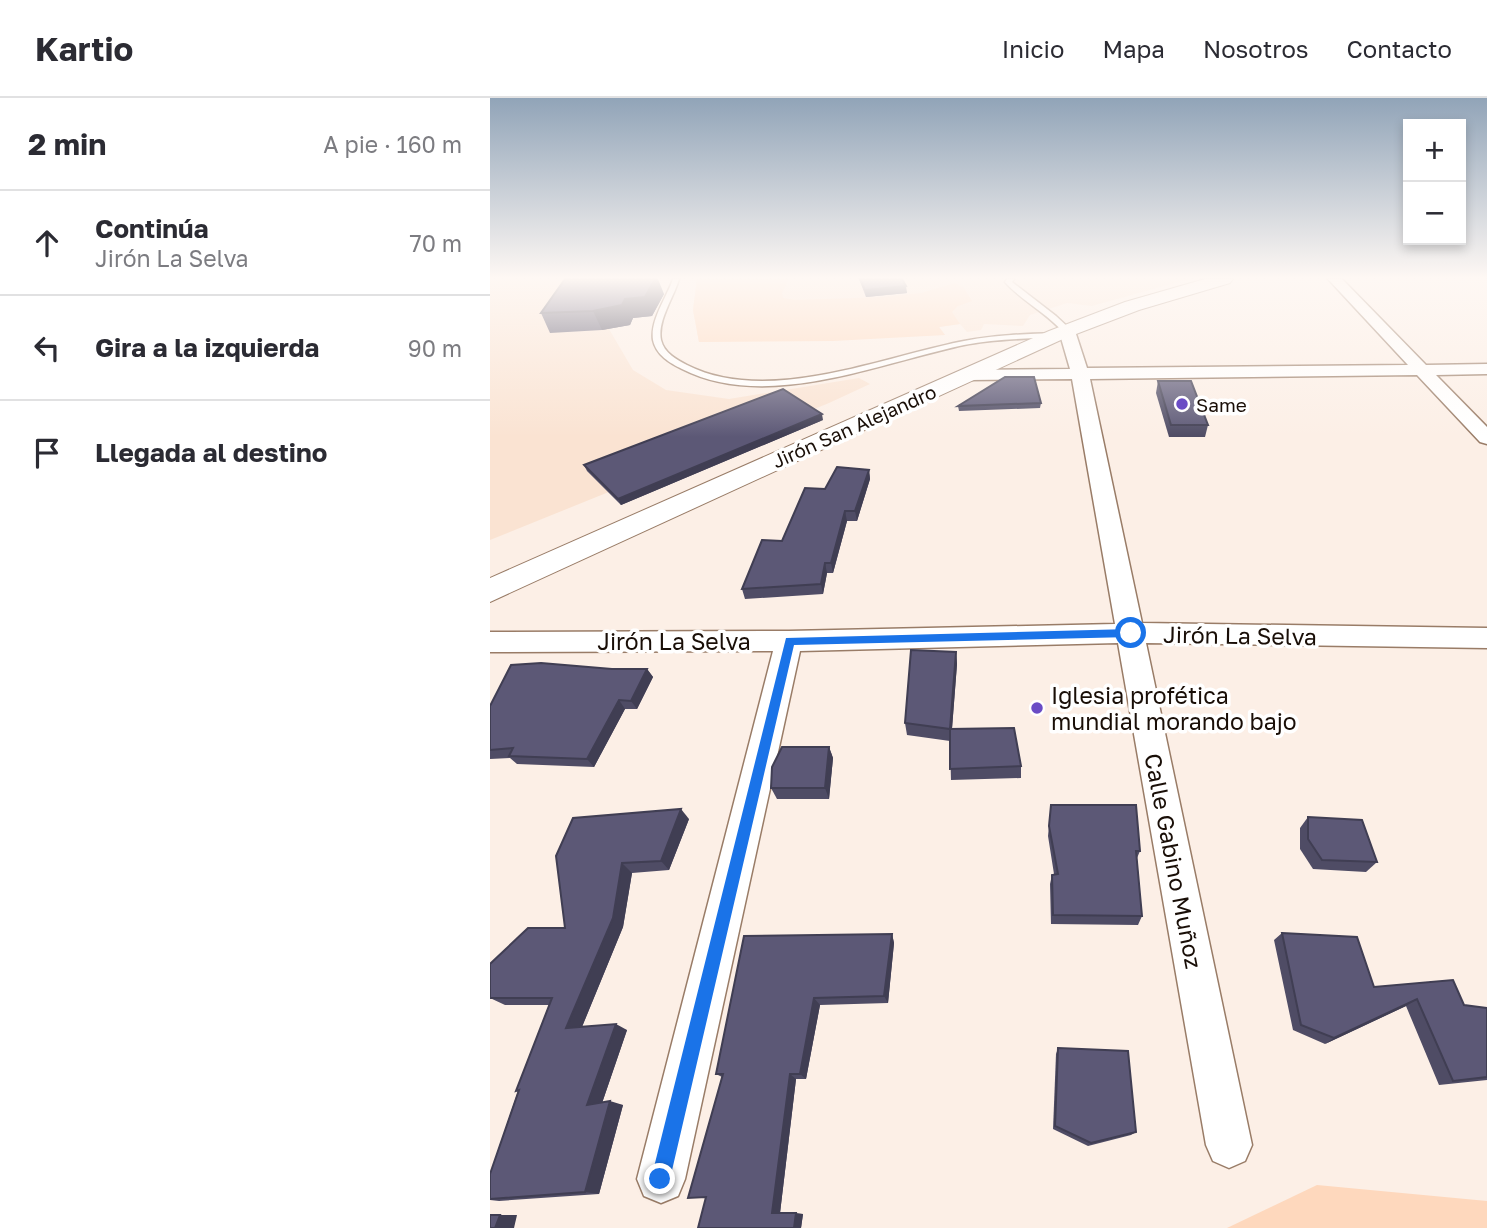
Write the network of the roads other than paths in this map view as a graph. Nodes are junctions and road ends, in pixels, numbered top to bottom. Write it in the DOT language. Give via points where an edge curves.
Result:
graph roads {
  1 [pos="658,332"];
  2 [pos="1065,332"];
  3 [pos="1385,332"];
  4 [pos="1062,333"];
  5 [pos="1487,369"];
  6 [pos="1421,370"];
  7 [pos="1080,373"];
  8 [pos="967,375"];
  9 [pos="1487,438"];
  10 [pos="490,591"];
  11 [pos="1131,633"];
  12 [pos="1487,638"];
  13 [pos="789,641"];
  14 [pos="490,642"];
  15 [pos="1228,1145"];
  16 [pos="660,1179"];
  1 -- 4 [label="lane" via="663,353 682,367 736,382 814,377 963,343"];
  2 -- 4 [label="street, Jirón San Alejandro"];
  3 -- 6 [label="street"];
  4 -- 7 [label="street, Calle Gabino Muñoz"];
  4 -- 8 [label="street, Jirón San Alejandro"];
  5 -- 6 [label="street"];
  6 -- 7 [label="street"];
  6 -- 9 [label="street"];
  7 -- 8 [label="street"];
  7 -- 11 [label="street, Calle Gabino Muñoz"];
  8 -- 10 [label="street, Jirón San Alejandro"];
  11 -- 12 [label="street, Jirón La Selva"];
  11 -- 13 [label="street, Jirón La Selva"];
  11 -- 15 [label="street, Calle Gabino Muñoz"];
  13 -- 14 [label="street, Jirón La Selva"];
  13 -- 16 [label="street"];
}
